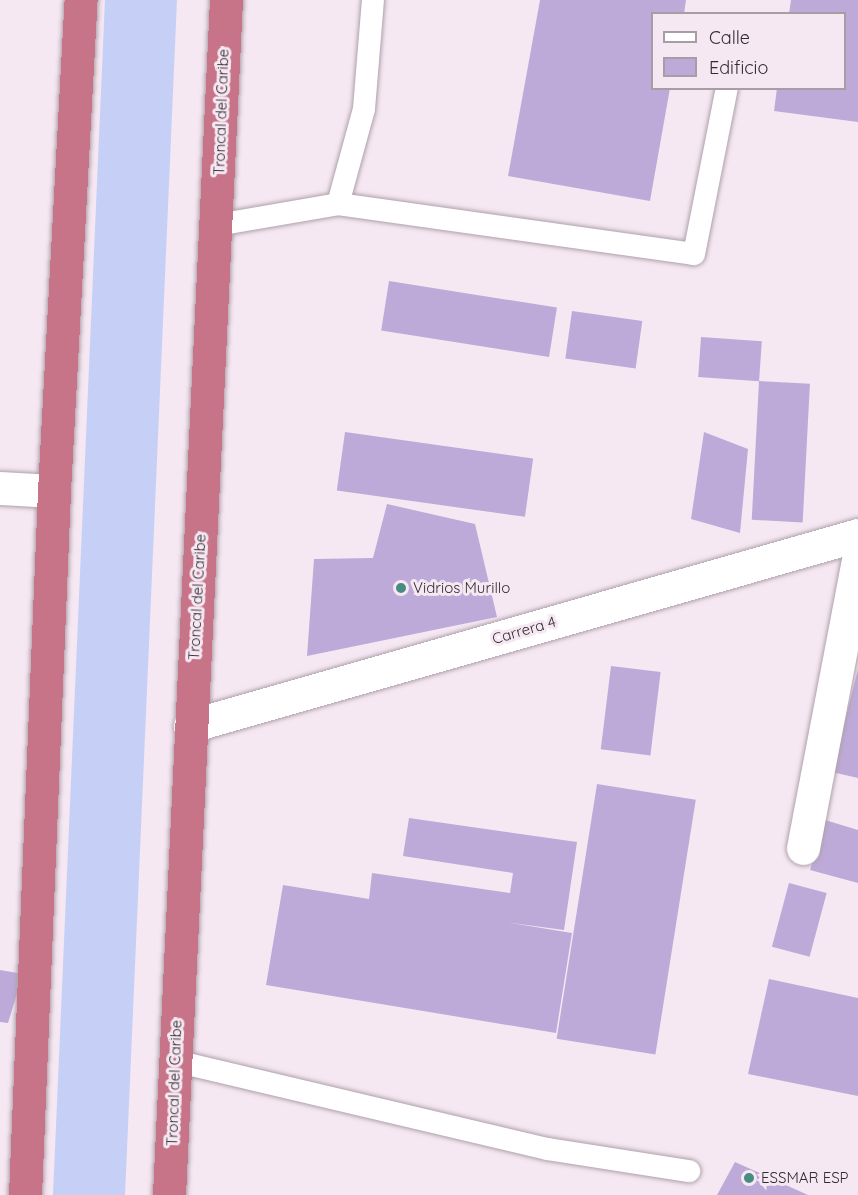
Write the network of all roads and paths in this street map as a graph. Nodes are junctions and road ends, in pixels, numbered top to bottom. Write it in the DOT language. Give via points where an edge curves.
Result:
graph roads {
  1 [pos="81,0"];
  2 [pos="226,0"];
  3 [pos="373,0"];
  4 [pos="727,90"];
  5 [pos="338,204"];
  6 [pos="217,225"];
  7 [pos="0,488"];
  8 [pos="54,491"];
  9 [pos="858,535"];
  10 [pos="858,559"];
  11 [pos="190,726"];
  12 [pos="803,848"];
  13 [pos="175,1061"];
  14 [pos="689,1171"];
  15 [pos="25,1195"];
  16 [pos="170,1195"];
  1 -- 8 [label="highway"];
  2 -- 6 [label="highway, Troncal del Caribe"];
  3 -- 5 [label="lane" via="364,109"];
  4 -- 5 [label="lane" via="694,254"];
  5 -- 6 [label="lane"];
  6 -- 11 [label="highway, Troncal del Caribe"];
  7 -- 8 [label="street"];
  8 -- 15 [label="highway"];
  9 -- 11 [label="street, Carrera 4"];
  10 -- 12 [label="street"];
  11 -- 13 [label="highway, Troncal del Caribe"];
  13 -- 14 [label="lane" via="548,1149"];
  13 -- 16 [label="highway, Troncal del Caribe"];
}
